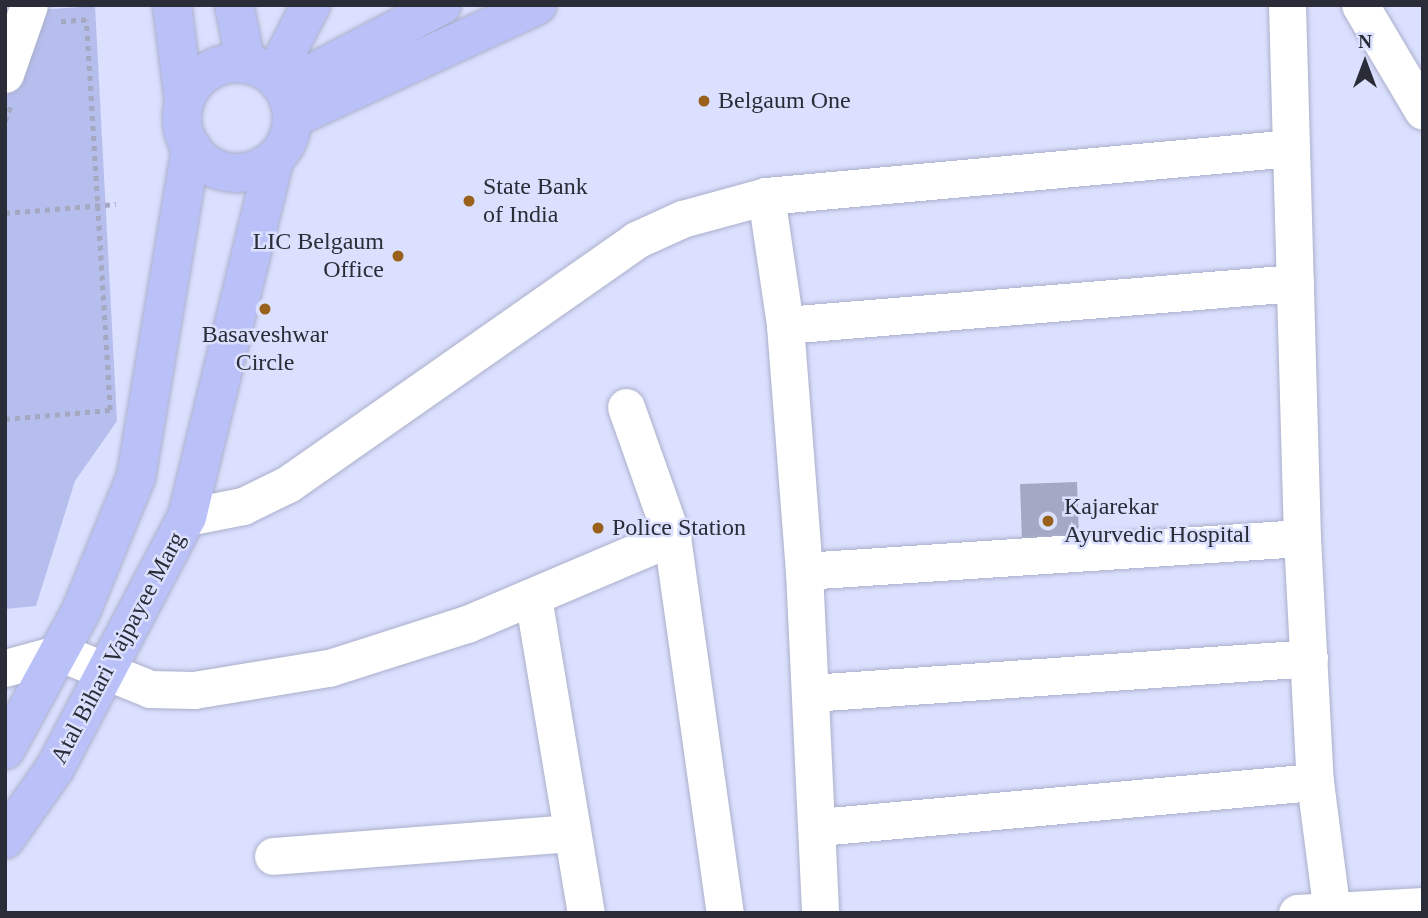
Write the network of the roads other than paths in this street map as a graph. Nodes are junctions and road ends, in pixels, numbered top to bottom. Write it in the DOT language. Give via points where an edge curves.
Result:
graph roads {
  1 [pos="172,5"];
  2 [pos="234,5"];
  3 [pos="311,5"];
  4 [pos="442,5"];
  5 [pos="537,5"];
  6 [pos="1287,5"];
  7 [pos="1360,5"];
  8 [pos="40,14"];
  9 [pos="10,85"];
  10 [pos="274,86"];
  11 [pos="184,102"];
  12 [pos="1423,111"];
  13 [pos="191,147"];
  14 [pos="1291,148"];
  15 [pos="274,159"];
  16 [pos="766,196"];
  17 [pos="1295,283"];
  18 [pos="785,325"];
  19 [pos="626,407"];
  20 [pos="187,517"];
  21 [pos="672,537"];
  22 [pos="1302,538"];
  23 [pos="804,571"];
  24 [pos="533,597"];
  25 [pos="61,653"];
  26 [pos="1308,658"];
  27 [pos="5,668"];
  28 [pos="105,675"];
  29 [pos="811,693"];
  30 [pos="5,750"];
  31 [pos="1315,782"];
  32 [pos="819,827"];
  33 [pos="572,833"];
  34 [pos="5,839"];
  35 [pos="274,856"];
  36 [pos="1423,906"];
  37 [pos="1321,911"];
  38 [pos="586,913"];
  39 [pos="725,913"];
  40 [pos="820,913"];
  1 -- 11 [label="main road"];
  2 -- 10 [label="main road"];
  3 -- 10 [label="main road"];
  4 -- 10 [label="main road"];
  5 -- 10 [label="main road"];
  6 -- 14 [label="street"];
  7 -- 12 [label="street"];
  8 -- 9 [label="street"];
  10 -- 11 [label="main road" via="201,76"];
  10 -- 15 [label="main road"];
  11 -- 13 [label="main road"];
  13 -- 15 [label="main road" via="214,169 230,172"];
  13 -- 25 [label="main road, Atal Bihari Vajpayee Marg" via="136,477"];
  14 -- 16 [label="street"];
  14 -- 17 [label="street"];
  15 -- 20 [label="main road, Atal Bihari Vajpayee Marg"];
  16 -- 18 [label="street"];
  16 -- 20 [label="street" via="682,219 636,240 288,484 243,506"];
  17 -- 18 [label="street"];
  17 -- 22 [label="street"];
  18 -- 23 [label="street"];
  19 -- 21 [label="street"];
  20 -- 28 [label="main road, Atal Bihari Vajpayee Marg"];
  21 -- 24 [label="street"];
  21 -- 39 [label="street"];
  22 -- 23 [label="street"];
  22 -- 26 [label="street"];
  23 -- 29 [label="street"];
  24 -- 28 [label="street" via="329,668 194,690 150,689"];
  24 -- 33 [label="street"];
  25 -- 27 [label="street"];
  25 -- 28 [label="street"];
  25 -- 30 [label="main road, Atal Bihari Vajpayee Marg"];
  26 -- 29 [label="street"];
  26 -- 31 [label="street"];
  28 -- 34 [label="main road, Atal Bihari Vajpayee Marg" via="55,768"];
  29 -- 32 [label="street"];
  31 -- 32 [label="street"];
  31 -- 37 [label="street"];
  32 -- 40 [label="street"];
  33 -- 35 [label="street"];
  33 -- 38 [label="street"];
  36 -- 37 [label="street"];
}
